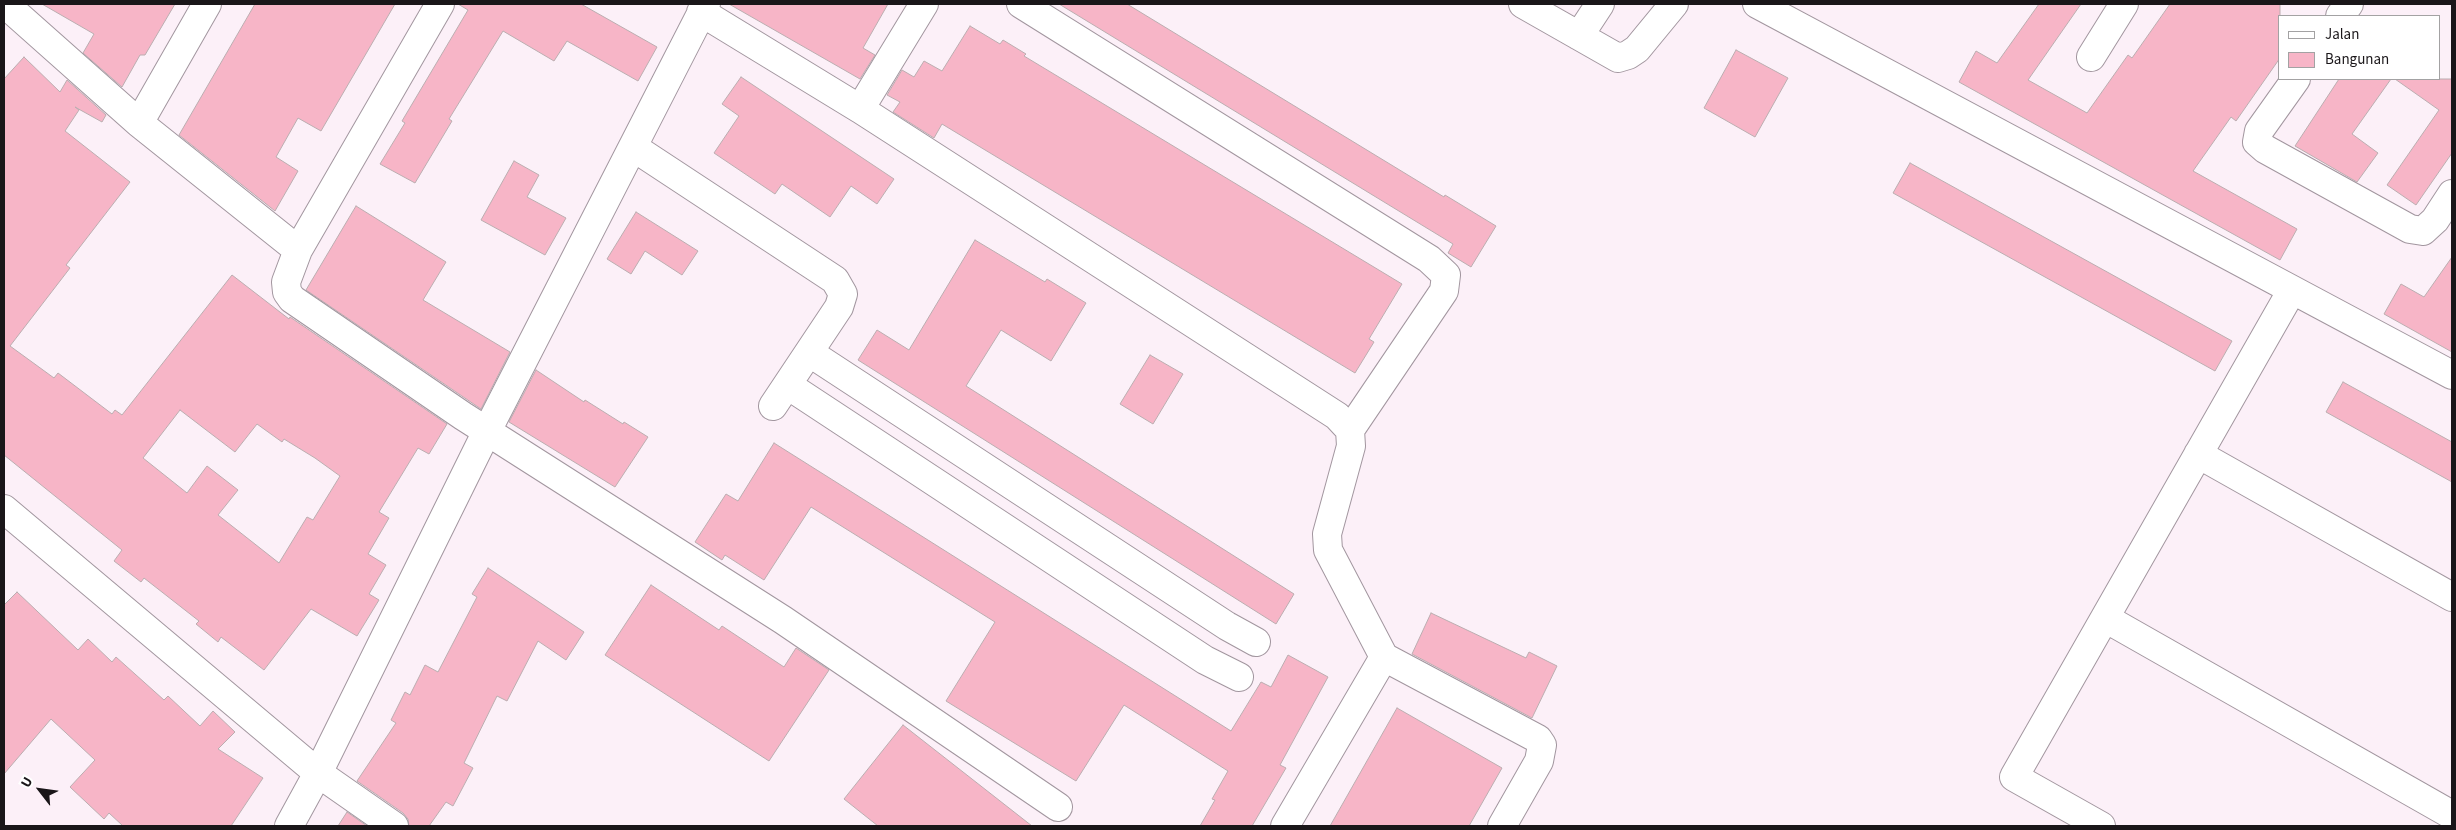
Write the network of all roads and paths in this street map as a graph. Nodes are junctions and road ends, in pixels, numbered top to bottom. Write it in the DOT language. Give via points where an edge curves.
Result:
graph roads {
  1 [pos="5,4"];
  2 [pos="207,4"];
  3 [pos="440,4"];
  4 [pos="924,4"];
  5 [pos="1021,4"];
  6 [pos="1523,4"];
  7 [pos="1600,4"];
  8 [pos="1674,4"];
  9 [pos="1757,4"];
  10 [pos="2124,4"];
  11 [pos="2349,4"];
  12 [pos="704,8"];
  13 [pos="2341,15"];
  14 [pos="1579,36"];
  15 [pos="2091,58"];
  16 [pos="2295,80"];
  17 [pos="860,109"];
  18 [pos="139,123"];
  19 [pos="633,147"];
  20 [pos="2452,194"];
  21 [pos="298,250"];
  22 [pos="2292,290"];
  23 [pos="810,353"];
  24 [pos="2452,375"];
  25 [pos="1350,430"];
  26 [pos="487,431"];
  27 [pos="2198,454"];
  28 [pos="4,509"];
  29 [pos="2452,597"];
  30 [pos="2105,618"];
  31 [pos="1227,626"];
  32 [pos="1256,642"];
  33 [pos="1384,657"];
  34 [pos="1204,660"];
  35 [pos="1239,677"];
  36 [pos="318,773"];
  37 [pos="1058,807"];
  38 [pos="2452,814"];
  39 [pos="289,826"];
  40 [pos="394,826"];
  41 [pos="1285,826"];
  42 [pos="1502,826"];
  43 [pos="2101,826"];
  1 -- 18 [label="street"];
  2 -- 18 [label="street"];
  3 -- 21 [label="street"];
  4 -- 17 [label="street"];
  5 -- 25 [label="street" via="1429,259 1446,275 1444,292"];
  6 -- 14 [label="street"];
  7 -- 14 [label="street"];
  8 -- 14 [label="street" via="1637,49 1628,55 1618,58 1610,55"];
  9 -- 22 [label="street"];
  10 -- 15 [label="street"];
  11 -- 13 [label="street"];
  12 -- 17 [label="street"];
  12 -- 19 [label="street"];
  16 -- 20 [label="street" via="2259,131 2257,142 2265,150 2410,229 2423,231 2435,220"];
  17 -- 25 [label="street" via="1337,416"];
  18 -- 21 [label="street"];
  19 -- 23 [label="street" via="835,280 843,294 839,307"];
  19 -- 26 [label="street"];
  21 -- 26 [label="street" via="286,282 292,299"];
  22 -- 24 [label="street"];
  22 -- 27 [label="street"];
  23 -- 31 [label="street"];
  23 -- 34 [label="street" via="781,396"];
  25 -- 33 [label="street" via="1351,446 1327,534 1328,550"];
  26 -- 36 [label="street"];
  26 -- 37 [label="street" via="783,620"];
  27 -- 29 [label="street"];
  27 -- 30 [label="street"];
  28 -- 36 [label="street"];
  30 -- 38 [label="street"];
  30 -- 43 [label="street" via="2014,777"];
  31 -- 32 [label="street"];
  31 -- 34 [label="street"];
  33 -- 41 [label="street"];
  33 -- 42 [label="street" via="1538,739 1542,745 1539,761"];
  34 -- 35 [label="street"];
  36 -- 39 [label="street"];
  36 -- 40 [label="street"];
}
